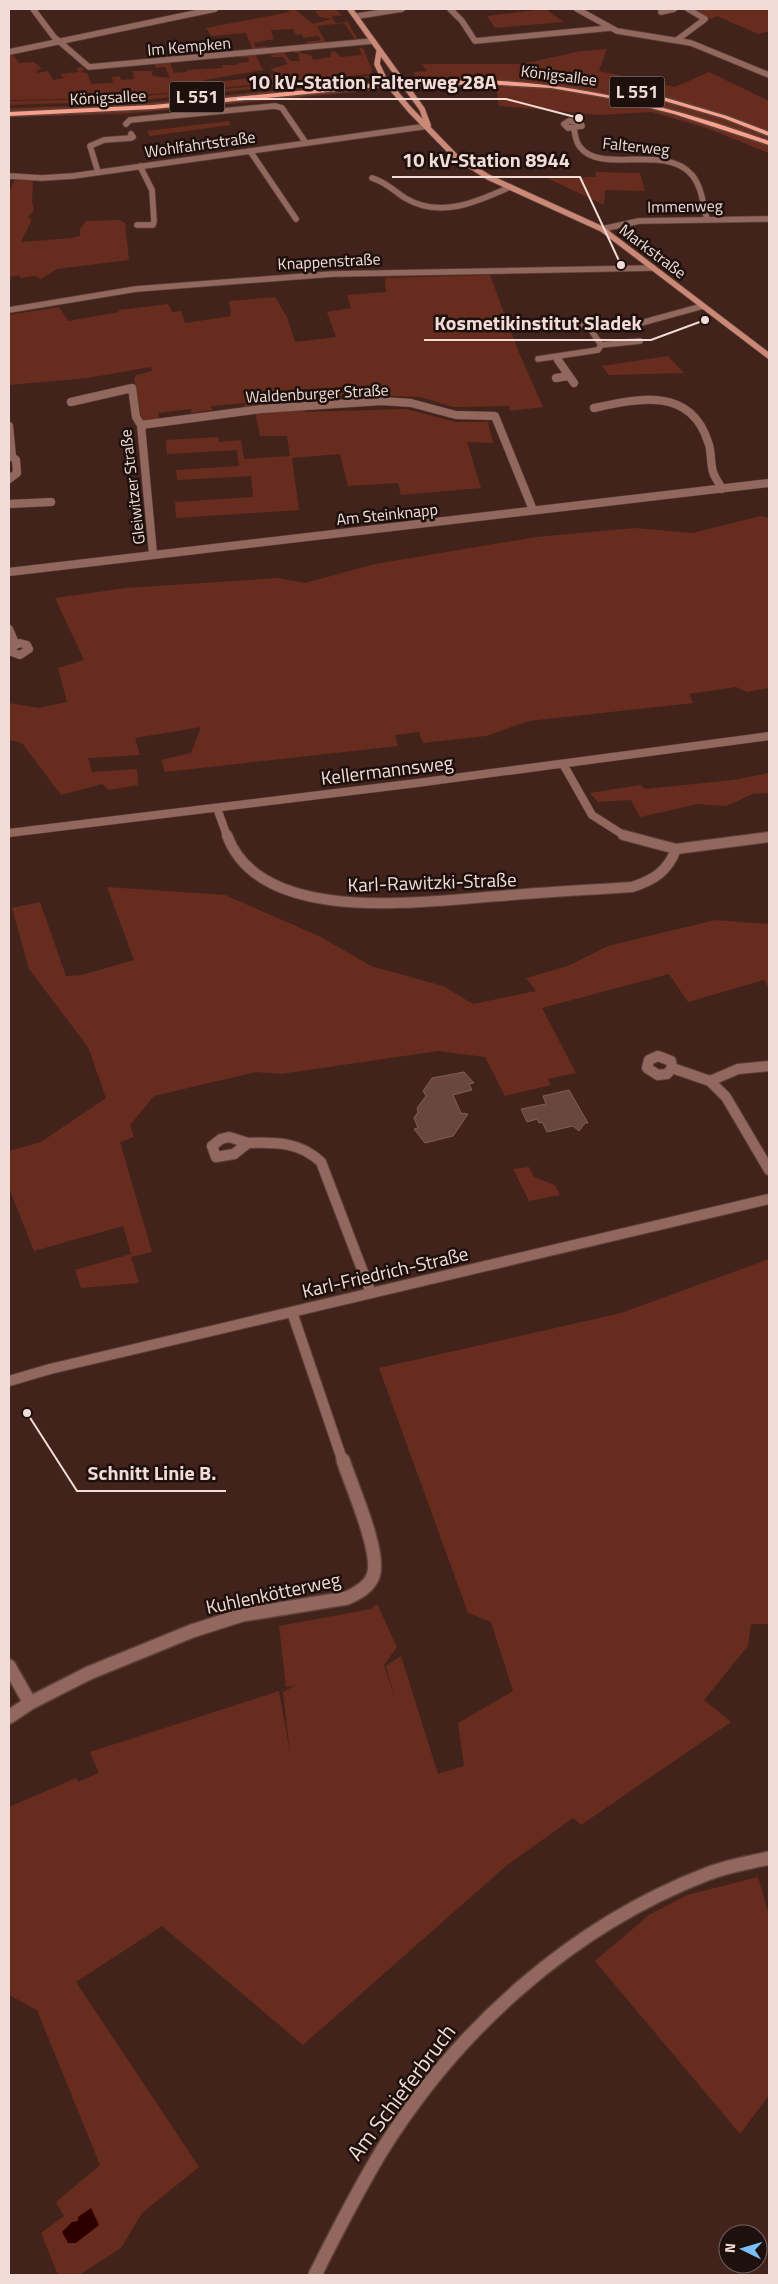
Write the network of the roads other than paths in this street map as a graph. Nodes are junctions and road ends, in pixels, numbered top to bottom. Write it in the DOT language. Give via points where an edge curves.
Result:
graph roads {
  1 [pos="33,9"];
  2 [pos="215,9"];
  3 [pos="350,9"];
  4 [pos="402,9"];
  5 [pos="450,9"];
  6 [pos="577,9"];
  7 [pos="674,9"];
  8 [pos="688,9"];
  9 [pos="661,12"];
  10 [pos="358,16"];
  11 [pos="610,28"];
  12 [pos="677,40"];
  13 [pos="373,41"];
  14 [pos="59,42"];
  15 [pos="9,52"];
  16 [pos="380,52"];
  17 [pos="769,75"];
  18 [pos="399,77"];
  19 [pos="384,78"];
  20 [pos="587,83"];
  21 [pos="404,84"];
  22 [pos="390,85"];
  23 [pos="642,93"];
  24 [pos="9,106"];
  25 [pos="9,114"];
  26 [pos="126,124"];
  27 [pos="428,126"];
  28 [pos="574,128"];
  29 [pos="131,134"];
  30 [pos="769,134"];
  31 [pos="306,143"];
  32 [pos="769,143"];
  33 [pos="250,151"];
  34 [pos="140,166"];
  35 [pos="98,172"];
  36 [pos="9,176"];
  37 [pos="372,178"];
  38 [pos="510,187"];
  39 [pos="296,219"];
  40 [pos="707,219"];
  41 [pos="769,219"];
  42 [pos="137,225"];
  43 [pos="602,230"];
  44 [pos="653,268"];
  45 [pos="703,306"];
  46 [pos="9,310"];
  47 [pos="592,325"];
  48 [pos="542,326"];
  49 [pos="640,340"];
  50 [pos="601,345"];
  51 [pos="769,356"];
  52 [pos="556,357"];
  53 [pos="538,359"];
  54 [pos="569,376"];
  55 [pos="556,378"];
  56 [pos="574,384"];
  57 [pos="71,402"];
  58 [pos="594,408"];
  59 [pos="141,425"];
  60 [pos="9,426"];
  61 [pos="9,479"];
  62 [pos="769,483"];
  63 [pos="722,489"];
  64 [pos="51,502"];
  65 [pos="9,504"];
  66 [pos="534,510"];
  67 [pos="153,554"];
  68 [pos="9,572"];
  69 [pos="9,629"];
  70 [pos="11,647"];
  71 [pos="769,736"];
  72 [pos="563,764"];
  73 [pos="218,808"];
  74 [pos="9,834"];
  75 [pos="769,837"];
  76 [pos="676,849"];
  77 [pos="769,1066"];
  78 [pos="672,1068"];
  79 [pos="710,1081"];
  80 [pos="248,1143"];
  81 [pos="769,1170"];
  82 [pos="769,1199"];
  83 [pos="371,1293"];
  84 [pos="292,1312"];
  85 [pos="9,1381"];
  86 [pos="9,1666"];
  87 [pos="30,1703"];
  88 [pos="9,1717"];
  89 [pos="769,1858"];
  90 [pos="315,2275"];
  1 -- 14 [label="street, Im Kempken"];
  2 -- 14 [label="street"];
  3 -- 10 [label="main road, Markstraße"];
  4 -- 10 [label="street"];
  5 -- 11 [label="street" via="462,21 470,41"];
  6 -- 11 [label="street"];
  7 -- 9 [label="street"];
  8 -- 12 [label="street" via="705,19"];
  10 -- 13 [label="main road, Markstraße"];
  11 -- 12 [label="street"];
  12 -- 17 [label="street"];
  13 -- 14 [label="street, Im Kempken" via="94,68"];
  13 -- 16 [label="main road, Markstraße"];
  14 -- 15 [label="street"];
  16 -- 18 [label="main road, Markstraße"];
  16 -- 19 [label="main road, Markstraße" via="377,64"];
  18 -- 19 [label="main road, Königsallee / L 551"];
  18 -- 20 [label="main road, Königsallee / L 551" via="500,75"];
  18 -- 21 [label="main road, Markstraße"];
  19 -- 22 [label="main road, Markstraße"];
  19 -- 24 [label="main road, Königsallee / L 551" via="134,102"];
  21 -- 22 [label="main road, Königsallee / L 551"];
  21 -- 27 [label="main road, Markstraße" via="422,108"];
  21 -- 32 [label="main road, Königsallee / L 551" via="518,83 598,93 666,107"];
  22 -- 25 [label="main road, Königsallee / L 551" via="136,109"];
  22 -- 27 [label="main road, Markstraße"];
  23 -- 30 [label="main road, L 551" via="672,100"];
  26 -- 31 [label="street, Wohlfahrtstraße" via="130,120 275,106 282,108"];
  27 -- 31 [label="street, Wohlfahrtstraße"];
  27 -- 38 [label="main road, Markstraße" via="455,156"];
  28 -- 40 [label="street, Falterweg" via="578,147 590,155 658,160 684,168 696,181"];
  29 -- 35 [label="street, Wohlfahrtstraße" via="132,138 104,140 90,146"];
  31 -- 33 [label="street, Wohlfahrtstraße"];
  33 -- 34 [label="street, Wohlfahrtstraße"];
  33 -- 39 [label="street"];
  34 -- 35 [label="street, Wohlfahrtstraße"];
  34 -- 42 [label="street" via="151,186 154,221 152,225"];
  35 -- 36 [label="street, Wohlfahrtstraße" via="42,178"];
  37 -- 38 [label="street" via="386,182 406,199 438,208 471,204"];
  38 -- 43 [label="main road, Markstraße"];
  40 -- 41 [label="street, Immenweg"];
  40 -- 43 [label="street, Immenweg" via="636,221"];
  43 -- 44 [label="main road, Markstraße"];
  44 -- 45 [label="main road, Markstraße"];
  44 -- 46 [label="street, Knappenstraße" via="333,274 136,289"];
  45 -- 47 [label="street" via="641,322"];
  45 -- 51 [label="main road, Markstraße"];
  47 -- 48 [label="street"];
  47 -- 50 [label="street" via="591,330"];
  49 -- 50 [label="street"];
  50 -- 52 [label="street" via="598,350"];
  52 -- 53 [label="street"];
  52 -- 54 [label="street"];
  54 -- 55 [label="street"];
  54 -- 56 [label="street"];
  57 -- 59 [label="street, Gleiwitzer Straße" via="132,388 136,417"];
  58 -- 63 [label="street" via="643,402 682,406 695,416 707,438 713,472"];
  59 -- 66 [label="street, Waldenburger Straße" via="261,409 382,401 411,403 456,415 495,416"];
  59 -- 67 [label="street, Gleiwitzer Straße"];
  60 -- 61 [label="street" via="17,472"];
  62 -- 63 [label="street, Am Steinknapp"];
  63 -- 66 [label="street, Am Steinknapp"];
  64 -- 65 [label="street"];
  66 -- 67 [label="street, Am Steinknapp"];
  67 -- 68 [label="street, Am Steinknapp"];
  69 -- 70 [label="street"];
  71 -- 72 [label="street, Kellermannsweg"];
  72 -- 73 [label="street, Kellermannsweg"];
  72 -- 76 [label="street" via="592,815 603,824 628,838"];
  73 -- 74 [label="street, Kellermannsweg"];
  73 -- 76 [label="street, Karl-Rawitzki-Straße" via="233,850 253,873 288,890 335,902 439,901 632,887 650,882 662,874"];
  75 -- 76 [label="street"];
  77 -- 79 [label="street" via="749,1066"];
  78 -- 79 [label="street"];
  79 -- 81 [label="street" via="726,1097"];
  80 -- 83 [label="street" via="296,1145 321,1162"];
  82 -- 83 [label="street, Karl-Friedrich-Straße"];
  83 -- 84 [label="street, Karl-Friedrich-Straße"];
  84 -- 85 [label="street, Karl-Friedrich-Straße"];
  84 -- 87 [label="street, Kuhlenkötterweg" via="375,1553 376,1573 370,1583 348,1598 257,1612 192,1631 89,1673"];
  86 -- 87 [label="street"];
  87 -- 88 [label="street, Kuhlenkötterweg"];
  89 -- 90 [label="street, Am Schieferbruch" via="707,1874 659,1894 564,1953 507,2000 470,2035 428,2085 376,2157"];
}
